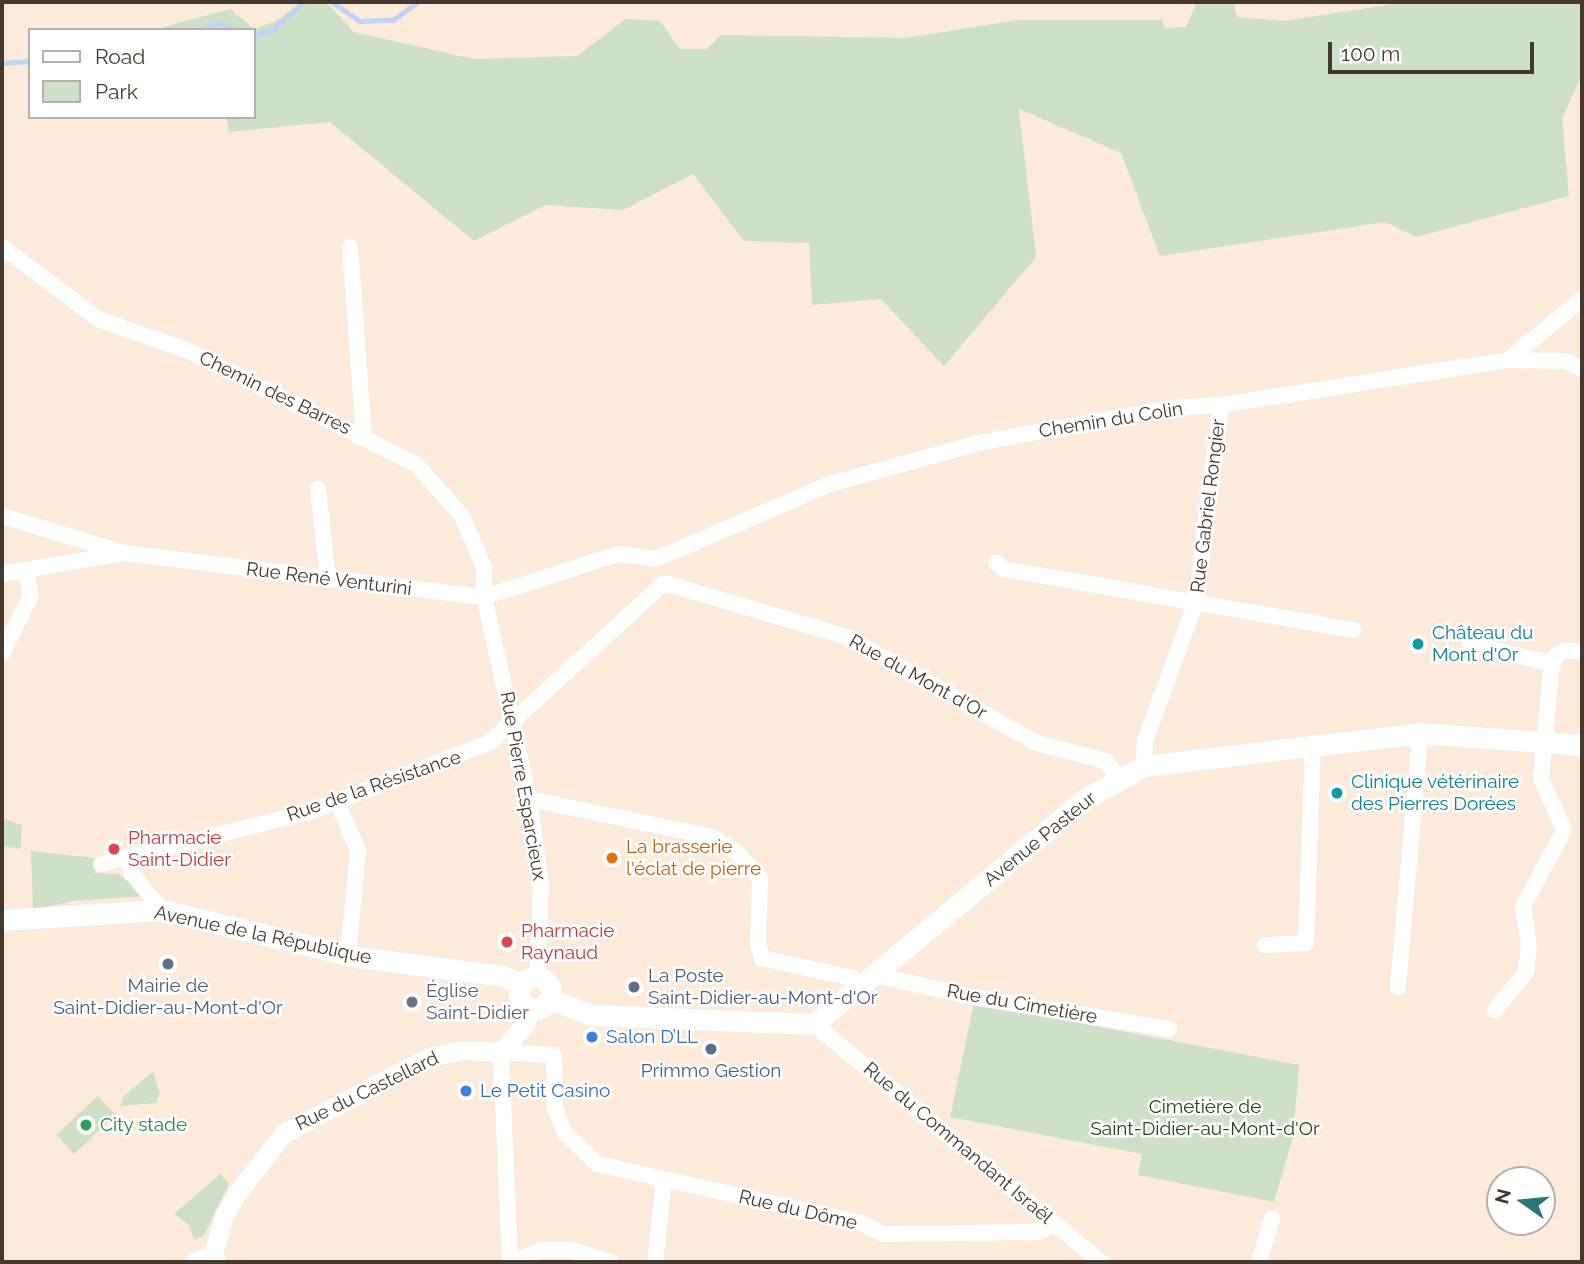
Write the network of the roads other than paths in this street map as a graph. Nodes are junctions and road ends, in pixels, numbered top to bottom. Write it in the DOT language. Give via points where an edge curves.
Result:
graph roads {
  1 [pos="2,247"];
  2 [pos="350,247"];
  3 [pos="1582,299"];
  4 [pos="1508,360"];
  5 [pos="1582,369"];
  6 [pos="1221,405"];
  7 [pos="364,438"];
  8 [pos="318,489"];
  9 [pos="2,516"];
  10 [pos="124,553"];
  11 [pos="656,559"];
  12 [pos="996,563"];
  13 [pos="24,570"];
  14 [pos="2,574"];
  15 [pos="328,579"];
  16 [pos="664,583"];
  17 [pos="484,597"];
  18 [pos="1196,602"];
  19 [pos="1354,630"];
  20 [pos="1470,644"];
  21 [pos="1582,651"];
  22 [pos="2,654"];
  23 [pos="1553,664"];
  24 [pos="515,719"];
  25 [pos="1420,733"];
  26 [pos="1542,741"];
  27 [pos="1313,743"];
  28 [pos="1582,745"];
  29 [pos="1144,766"];
  30 [pos="1120,780"];
  31 [pos="529,799"];
  32 [pos="337,802"];
  33 [pos="128,860"];
  34 [pos="102,863"];
  35 [pos="162,910"];
  36 [pos="2,920"];
  37 [pos="1265,945"];
  38 [pos="348,955"];
  39 [pos="529,981"];
  40 [pos="868,981"];
  41 [pos="1398,987"];
  42 [pos="540,1004"];
  43 [pos="1495,1010"];
  44 [pos="814,1024"];
  45 [pos="1169,1029"];
  46 [pos="501,1052"];
  47 [pos="664,1181"];
  48 [pos="1272,1219"];
  49 [pos="1054,1223"];
  50 [pos="208,1261"];
  51 [pos="512,1262"];
  52 [pos="611,1262"];
  53 [pos="655,1262"];
  54 [pos="1101,1262"];
  55 [pos="1259,1262"];
  1 -- 7 [label="street, Chemin des Barres" via="98,319 190,351"];
  2 -- 7 [label="street"];
  3 -- 4 [label="street"];
  4 -- 5 [label="street, Chemin du Colin" via="1566,361"];
  4 -- 6 [label="street, Chemin du Colin"];
  6 -- 11 [label="street, Chemin du Colin" via="1171,408 982,442 830,484 737,520"];
  6 -- 18 [label="street, Rue Gabriel Rongier"];
  7 -- 17 [label="street, Chemin des Barres" via="416,464 462,516 484,567"];
  8 -- 15 [label="street"];
  9 -- 10 [label="street, Rue René Venturini"];
  10 -- 13 [label="street"];
  10 -- 15 [label="street, Rue René Venturini"];
  11 -- 16 [label="street"];
  11 -- 17 [label="street, Rue René Venturini" via="618,555"];
  12 -- 18 [label="street" via="1004,569"];
  13 -- 14 [label="street"];
  13 -- 22 [label="street" via="31,595"];
  15 -- 17 [label="street, Rue René Venturini"];
  16 -- 24 [label="street"];
  16 -- 30 [label="street, Rue du Mont d'Or" via="847,637 1037,743 1106,761"];
  17 -- 24 [label="street, Rue Pierre Esparcieux"];
  18 -- 19 [label="street"];
  18 -- 29 [label="street, Rue Gabriel Rongier" via="1145,741"];
  20 -- 23 [label="street"];
  21 -- 23 [label="street" via="1564,651"];
  23 -- 26 [label="street"];
  24 -- 31 [label="street, Rue Pierre Esparcieux"];
  24 -- 32 [label="street, Rue de la Résistance" via="489,743"];
  25 -- 26 [label="main road, Avenue Pasteur"];
  25 -- 27 [label="main road, Avenue Pasteur"];
  25 -- 41 [label="street"];
  26 -- 28 [label="main road, Avenue Pasteur"];
  26 -- 43 [label="street" via="1541,779 1564,830 1523,907 1529,945 1526,972"];
  27 -- 29 [label="main road, Avenue Pasteur"];
  27 -- 37 [label="street" via="1306,943"];
  29 -- 30 [label="main road, Avenue Pasteur"];
  30 -- 40 [label="main road, Avenue Pasteur" via="1086,798"];
  31 -- 39 [label="street, Rue Pierre Esparcieux" via="541,883"];
  31 -- 40 [label="street, Rue du Cimetière" via="712,837 742,857 760,878 758,945 762,958"];
  32 -- 33 [label="street, Rue de la Résistance"];
  32 -- 38 [label="street" via="358,851"];
  33 -- 34 [label="street, Rue de la Résistance"];
  33 -- 35 [label="street" via="132,874"];
  35 -- 36 [label="main road, Avenue de la République"];
  35 -- 38 [label="main road, Avenue de la République"];
  38 -- 39 [label="main road, Avenue de la République"];
  39 -- 42 [label="main road" via="520,999"];
  40 -- 44 [label="main road"];
  40 -- 45 [label="street, Rue du Cimetière"];
  42 -- 44 [label="main road" via="592,1015"];
  42 -- 46 [label="street"];
  44 -- 49 [label="street, Rue du Commandant Israël"];
  46 -- 47 [label="street, Rue du Dôme" via="554,1055 555,1108 564,1132 581,1153 597,1164"];
  46 -- 50 [label="street, Rue du Castellard" via="460,1050 429,1057 284,1133 237,1193"];
  46 -- 51 [label="street"];
  47 -- 49 [label="street, Rue du Dôme" via="862,1223 883,1234 1038,1232"];
  47 -- 53 [label="street"];
  48 -- 55 [label="street"];
  49 -- 54 [label="street, Rue du Commandant Israël"];
  51 -- 52 [label="street" via="541,1250 571,1250"];
}
